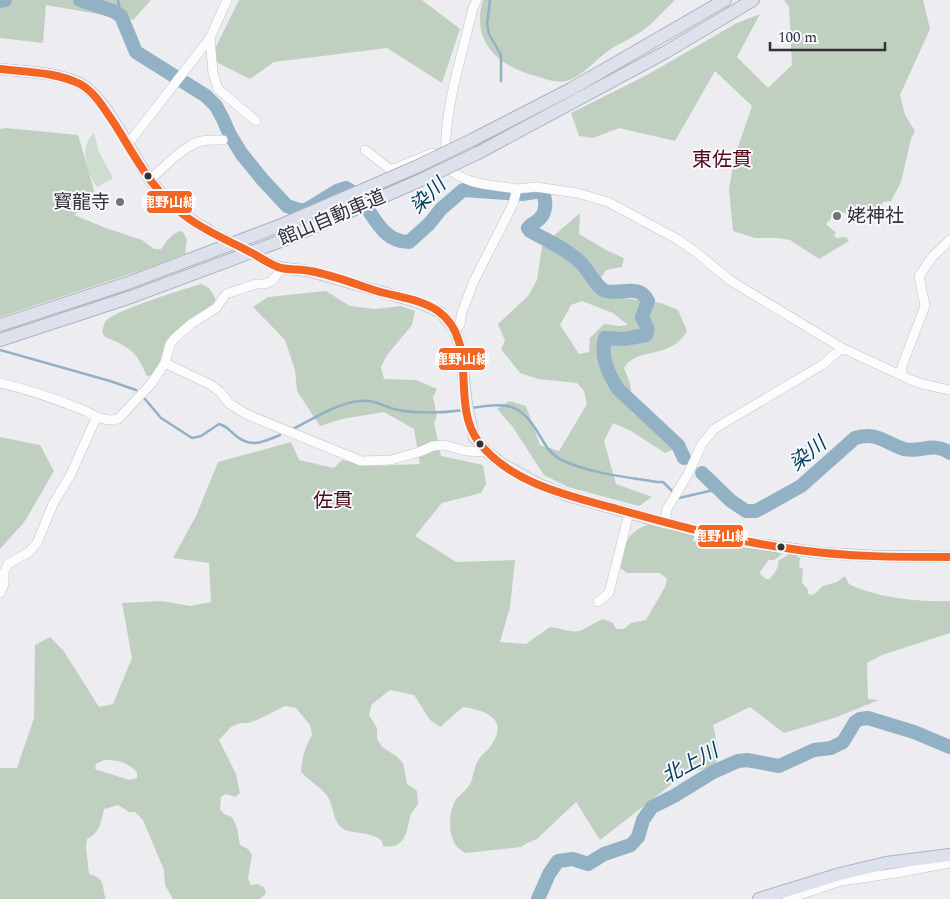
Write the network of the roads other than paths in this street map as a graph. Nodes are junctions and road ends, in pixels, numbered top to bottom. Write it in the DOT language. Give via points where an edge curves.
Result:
graph roads {
  1 [pos="227,0"];
  2 [pos="477,0"];
  3 [pos="725,0"];
  4 [pos="753,0"];
  5 [pos="210,38"];
  6 [pos="0,69"];
  7 [pos="256,121"];
  8 [pos="222,140"];
  9 [pos="128,144"];
  10 [pos="444,148"];
  11 [pos="365,150"];
  12 [pos="150,180"];
  13 [pos="516,193"];
  14 [pos="208,230"];
  15 [pos="950,240"];
  16 [pos="279,267"];
  17 [pos="0,325"];
  18 [pos="455,330"];
  19 [pos="0,340"];
  20 [pos="842,348"];
  21 [pos="165,363"];
  22 [pos="901,375"];
  23 [pos="0,383"];
  24 [pos="950,390"];
  25 [pos="96,418"];
  26 [pos="487,452"];
  27 [pos="629,513"];
  28 [pos="665,523"];
  29 [pos="950,557"];
  30 [pos="0,593"];
  31 [pos="598,602"];
  32 [pos="950,855"];
  33 [pos="950,863"];
  34 [pos="759,899"];
  35 [pos="786,899"];
  1 -- 5 [label="street"];
  2 -- 10 [label="street" via="447,117"];
  3 -- 17 [label="highway, 館山自動車道, bridge" via="570,89 416,167 284,224 128,283"];
  4 -- 19 [label="highway, 館山自動車道, bridge" via="664,53 422,180 289,238 131,297"];
  5 -- 7 [label="street" via="218,89"];
  5 -- 9 [label="street"];
  6 -- 9 [label="main road" via="59,76 78,82 91,91"];
  8 -- 12 [label="street" via="197,142"];
  9 -- 12 [label="main road"];
  10 -- 11 [label="street" via="390,170"];
  10 -- 13 [label="street" via="446,167 462,179"];
  12 -- 14 [label="main road" via="174,207"];
  13 -- 18 [label="street" via="474,281"];
  13 -- 20 [label="street" via="536,187 608,202 677,239 731,281"];
  15 -- 22 [label="street" via="920,276 925,306"];
  16 -- 18 [label="main road" via="308,271 417,302 440,312"];
  16 -- 21 [label="street" via="272,282 226,294 216,308 175,338"];
  18 -- 26 [label="main road" via="469,419 474,437"];
  20 -- 22 [label="street"];
  20 -- 28 [label="street" via="822,365 714,428 667,508"];
  21 -- 25 [label="street" via="151,384 118,419"];
  21 -- 26 [label="street" via="211,385 230,404 246,414 361,461 391,460 444,445"];
  22 -- 24 [label="street"];
  23 -- 25 [label="street" via="80,408"];
  25 -- 30 [label="street" via="37,543 29,552 8,564"];
  26 -- 27 [label="main road" via="501,464 539,484 568,496"];
  27 -- 28 [label="main road"];
  27 -- 31 [label="street" via="610,593"];
  28 -- 29 [label="main road" via="736,541 821,553"];
  32 -- 34 [label="highway" via="886,863"];
  33 -- 35 [label="street" via="841,881"];
}
